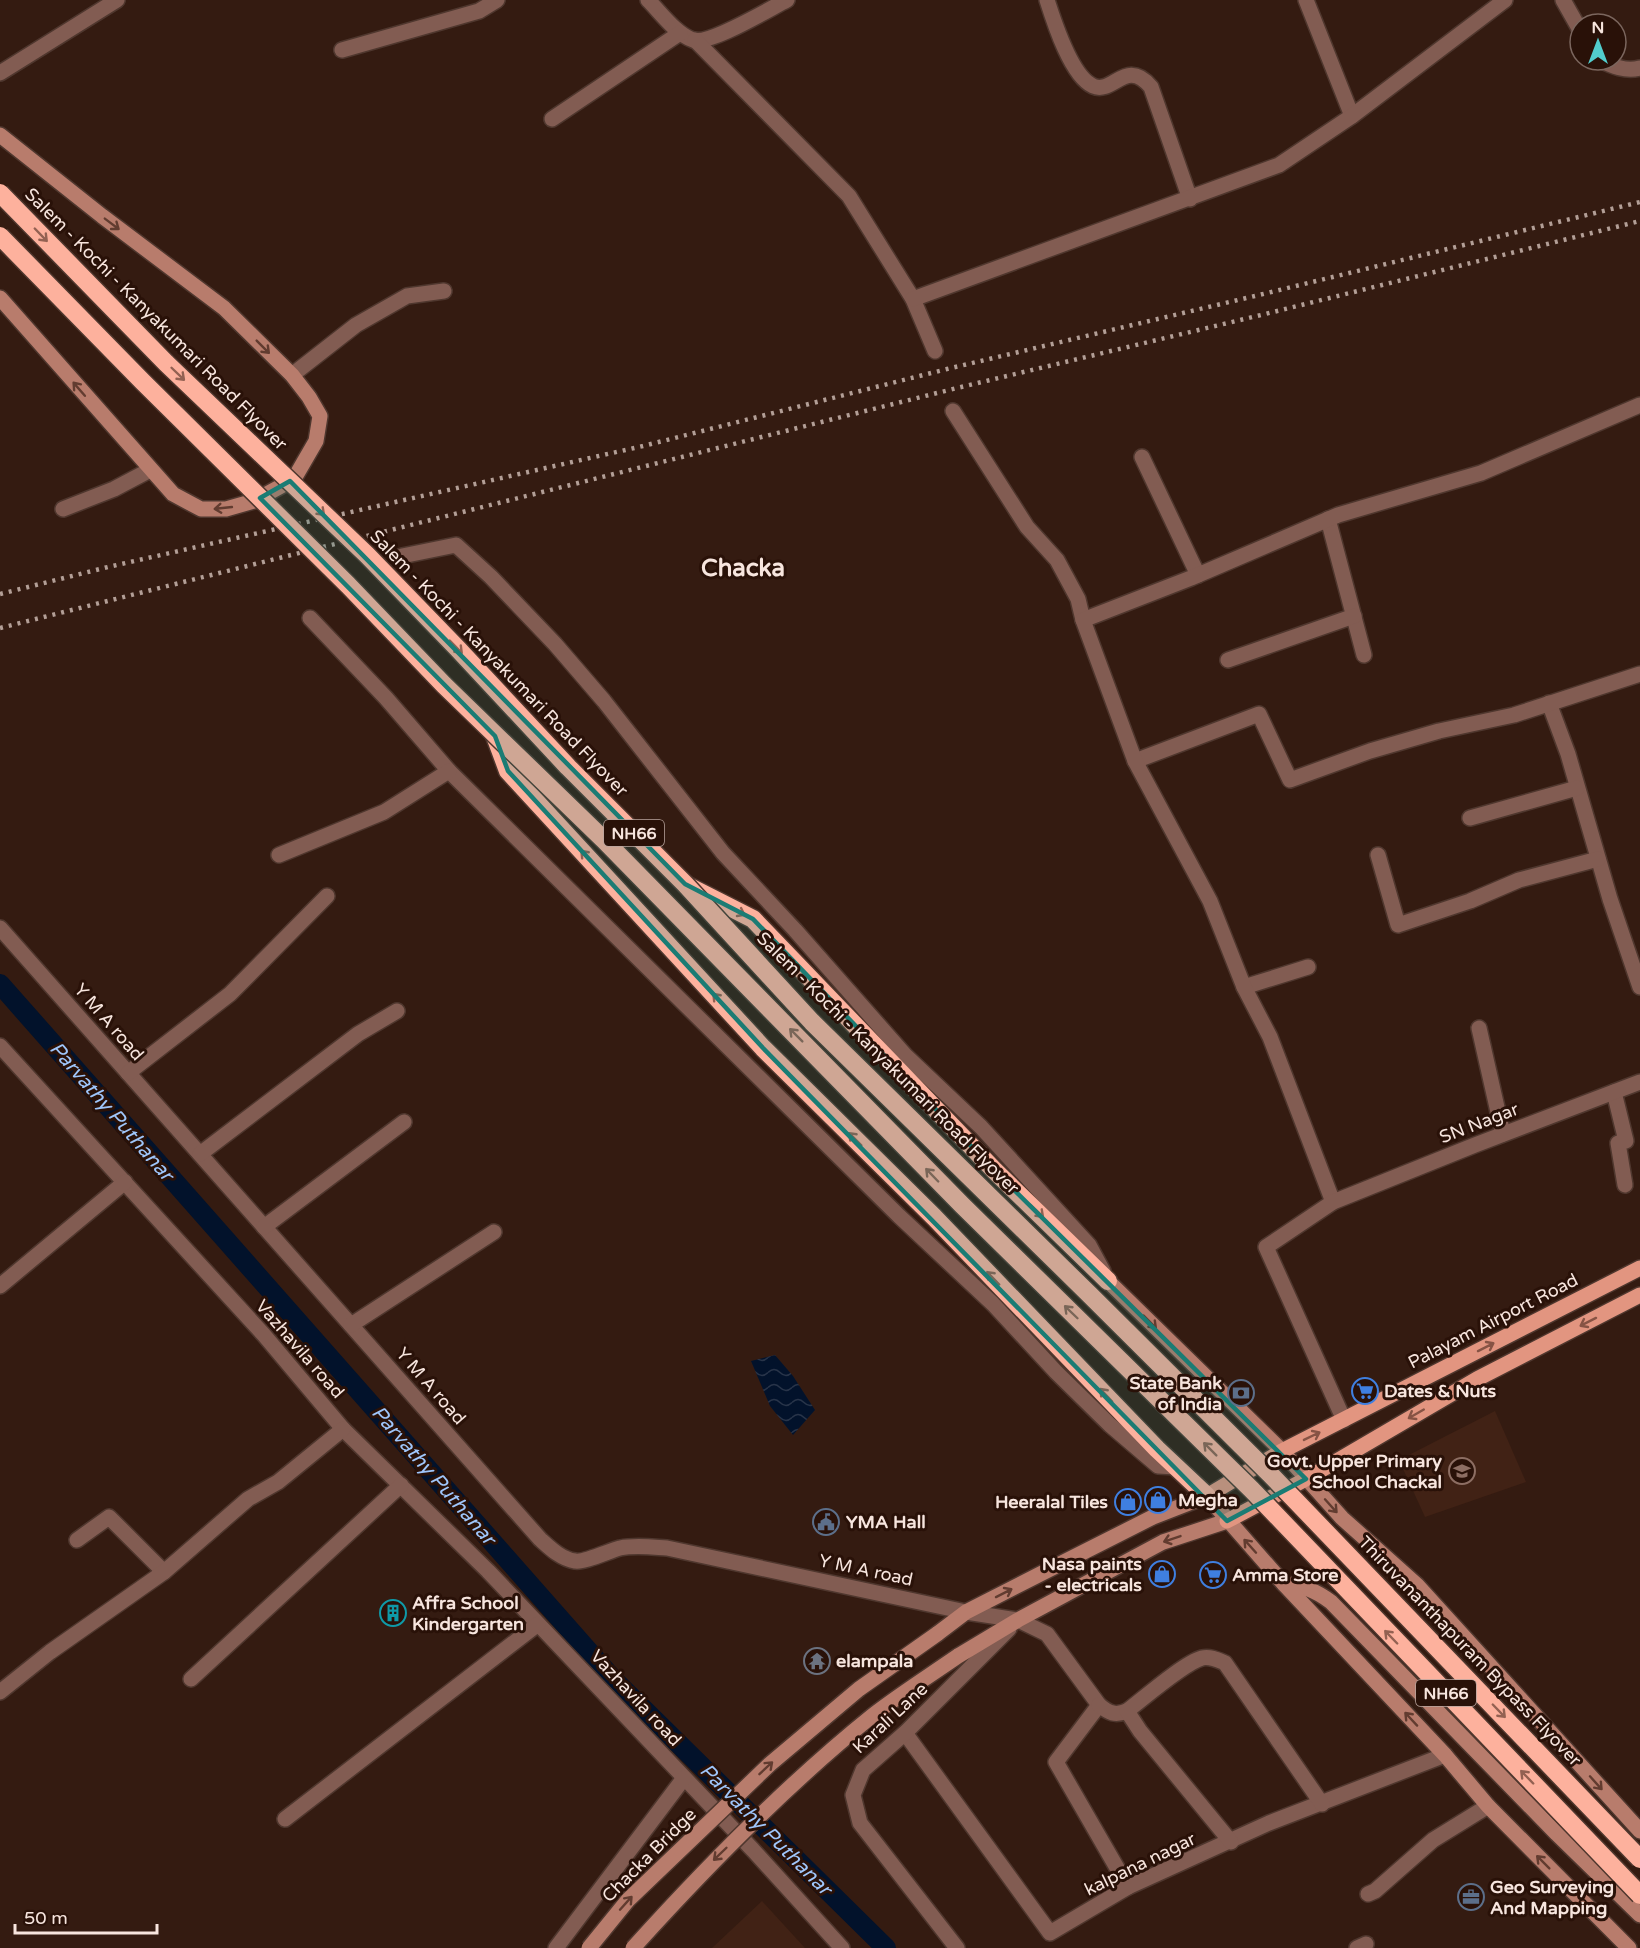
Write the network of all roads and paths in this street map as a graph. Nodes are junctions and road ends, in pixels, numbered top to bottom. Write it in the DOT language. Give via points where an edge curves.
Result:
graph roads {
  1 [pos="117,0"];
  2 [pos="497,0"];
  3 [pos="648,0"];
  4 [pos="786,0"];
  5 [pos="1047,0"];
  6 [pos="1306,0"];
  7 [pos="1505,0"];
  8 [pos="680,33"];
  9 [pos="695,40"];
  10 [pos="342,50"];
  11 [pos="0,73"];
  12 [pos="1352,116"];
  13 [pos="552,119"];
  14 [pos="0,135"];
  15 [pos="0,193"];
  16 [pos="1190,199"];
  17 [pos="0,236"];
  18 [pos="444,291"];
  19 [pos="0,298"];
  20 [pos="913,299"];
  21 [pos="934,351"];
  22 [pos="292,375"];
  23 [pos="1640,405"];
  24 [pos="953,411"];
  25 [pos="1142,457"];
  26 [pos="150,470"];
  27 [pos="63,509"];
  28 [pos="1328,519"];
  29 [pos="402,556"];
  30 [pos="1197,575"];
  31 [pos="1354,616"];
  32 [pos="310,618"];
  33 [pos="1083,620"];
  34 [pos="1364,655"];
  35 [pos="1228,660"];
  36 [pos="1640,674"];
  37 [pos="1549,703"];
  38 [pos="495,736"];
  39 [pos="1135,761"];
  40 [pos="449,771"];
  41 [pos="1576,788"];
  42 [pos="1470,818"];
  43 [pos="279,855"];
  44 [pos="1378,855"];
  45 [pos="1598,860"];
  46 [pos="685,884"];
  47 [pos="327,896"];
  48 [pos="0,928"];
  49 [pos="1308,967"];
  50 [pos="1244,987"];
  51 [pos="1640,987"];
  52 [pos="397,1011"];
  53 [pos="1479,1028"];
  54 [pos="0,1046"];
  55 [pos="128,1073"];
  56 [pos="1640,1082"];
  57 [pos="1614,1092"];
  58 [pos="404,1122"];
  59 [pos="1503,1134"];
  60 [pos="200,1154"];
  61 [pos="124,1182"];
  62 [pos="1625,1185"];
  63 [pos="1333,1202"];
  64 [pos="264,1227"];
  65 [pos="494,1232"];
  66 [pos="1640,1268"];
  67 [pos="1108,1281"];
  68 [pos="0,1286"];
  69 [pos="1640,1295"];
  70 [pos="351,1325"];
  71 [pos="1344,1420"];
  72 [pos="343,1429"];
  73 [pos="1282,1450"];
  74 [pos="1176,1467"];
  75 [pos="1269,1473"];
  76 [pos="1306,1479"];
  77 [pos="401,1485"];
  78 [pos="1207,1496"];
  79 [pos="1227,1521"];
  80 [pos="77,1540"];
  81 [pos="164,1572"];
  82 [pos="1284,1584"];
  83 [pos="966,1612"];
  84 [pos="1018,1620"];
  85 [pos="538,1624"];
  86 [pos="192,1679"];
  87 [pos="0,1692"];
  88 [pos="1099,1705"];
  89 [pos="1127,1711"];
  90 [pos="905,1733"];
  91 [pos="1445,1755"];
  92 [pos="684,1778"];
  93 [pos="1322,1804"];
  94 [pos="1488,1806"];
  95 [pos="285,1819"];
  96 [pos="1639,1829"];
  97 [pos="1231,1842"];
  98 [pos="1640,1858"];
  99 [pos="1128,1887"];
  100 [pos="1368,1894"];
  101 [pos="1640,1895"];
  102 [pos="1640,1915"];
  103 [pos="556,1948"];
  104 [pos="589,1948"];
  105 [pos="633,1948"];
  106 [pos="842,1948"];
  107 [pos="957,1948"];
  108 [pos="1629,1948"];
  1 -- 11 [label="street"];
  2 -- 10 [label="street" via="479,10"];
  3 -- 8 [label="street"];
  4 -- 9 [label="street" via="714,38"];
  5 -- 16 [label="street" via="1059,34 1087,81 1101,87 1137,75 1152,87"];
  6 -- 12 [label="street"];
  7 -- 12 [label="street"];
  8 -- 9 [label="street"];
  8 -- 13 [label="street"];
  9 -- 20 [label="street" via="849,196"];
  12 -- 16 [label="street" via="1279,165"];
  14 -- 22 [label="street, one-way" via="224,308"];
  15 -- 46 [label="highway, Salem - Kochi - Kanyakumari Road Flyover / NH66, one-way, bridge" via="166,363 367,555"];
  16 -- 20 [label="street"];
  17 -- 38 [label="highway, NH66, bridge"];
  18 -- 22 [label="street" via="407,296 356,325"];
  26 -- 19 [label="street, one-way"];
  20 -- 21 [label="street"];
  22 -- 26 [label="street, one-way" via="320,416 316,441 294,479 254,501 226,509 201,509 173,494"];
  23 -- 28 [label="street" via="1481,473"];
  24 -- 33 [label="street" via="1027,527 1057,560 1078,599"];
  25 -- 30 [label="street"];
  26 -- 27 [label="street"];
  28 -- 30 [label="street"];
  28 -- 31 [label="street"];
  29 -- 67 [label="street" via="456,545 491,578 555,644 723,853 904,1055 981,1127 1089,1245"];
  30 -- 33 [label="street"];
  31 -- 34 [label="street"];
  31 -- 35 [label="street"];
  32 -- 40 [label="street"];
  33 -- 39 [label="street"];
  36 -- 37 [label="street"];
  37 -- 39 [label="street" via="1370,751 1290,780 1258,714"];
  37 -- 41 [label="street"];
  74 -- 38 [label="highway, one-way" via="934,1217 755,1040 508,771"];
  101 -- 38 [label="highway, NH66, one-way, bridge" via="1252,1490 962,1205 611,847"];
  39 -- 50 [label="street" via="1210,901"];
  40 -- 43 [label="street" via="384,812"];
  40 -- 74 [label="street" via="993,1304 1110,1425 1158,1466"];
  41 -- 42 [label="street"];
  41 -- 45 [label="street"];
  44 -- 45 [label="street" via="1398,925 1519,880"];
  45 -- 51 [label="street"];
  46 -- 67 [label="highway, one-way" via="753,919 995,1171"];
  46 -- 75 [label="highway, Salem - Kochi - Kanyakumari Road Flyover / NH66, bridge" via="812,1022"];
  47 -- 55 [label="street" via="230,994"];
  48 -- 55 [label="street, Y M A road"];
  49 -- 50 [label="street"];
  50 -- 63 [label="street" via="1270,1037"];
  52 -- 60 [label="street" via="358,1034"];
  53 -- 59 [label="street"];
  54 -- 61 [label="street, Vazhavila road"];
  55 -- 60 [label="street, Y M A road"];
  56 -- 57 [label="street, SN Nagar"];
  57 -- 59 [label="street, SN Nagar"];
  57 -- 62 [label="street" via="1626,1141 1618,1143"];
  58 -- 64 [label="street"];
  59 -- 63 [label="street, SN Nagar"];
  60 -- 64 [label="street, Y M A road"];
  61 -- 68 [label="street"];
  61 -- 72 [label="street, Vazhavila road" via="264,1335"];
  63 -- 71 [label="street, SN Nagar" via="1266,1247"];
  64 -- 70 [label="street, Y M A road"];
  65 -- 70 [label="street"];
  71 -- 66 [label="main road, Palayam Airport Road, one-way"];
  67 -- 73 [label="street, one-way"];
  69 -- 76 [label="main road, one-way" via="1477,1378"];
  70 -- 83 [label="street, Y M A road" via="558,1555 581,1562 622,1548 667,1548"];
  73 -- 71 [label="main road, Palayam Airport Road, one-way"];
  72 -- 77 [label="street, Vazhavila road"];
  72 -- 81 [label="street" via="278,1482 248,1499"];
  73 -- 76 [label="street"];
  73 -- 78 [label="main road, Palayam Airport Road"];
  74 -- 78 [label="highway"];
  75 -- 98 [label="highway, Thiruvananthapuram Bypass Flyover / NH66, one-way, bridge"];
  76 -- 79 [label="main road"];
  76 -- 96 [label="street, one-way" via="1342,1518 1417,1586"];
  77 -- 85 [label="street, Vazhavila road"];
  77 -- 86 [label="street"];
  78 -- 79 [label="street"];
  83 -- 78 [label="street, Chacka Bridge, one-way" via="1153,1517"];
  82 -- 79 [label="street, one-way"];
  79 -- 84 [label="street, one-way" via="1163,1542"];
  80 -- 81 [label="street" via="109,1517"];
  81 -- 87 [label="street"];
  91 -- 82 [label="street, one-way"];
  82 -- 102 [label="street" via="1304,1586 1330,1602"];
  83 -- 84 [label="street, Y M A road"];
  104 -- 83 [label="street, Chacka Bridge, one-way, bridge" via="628,1900 770,1764 859,1689"];
  84 -- 88 [label="street, Y M A road" via="1047,1635"];
  84 -- 90 [label="street, Karali Lane"];
  84 -- 105 [label="street, one-way, bridge" via="872,1716 704,1869"];
  85 -- 92 [label="street, Vazhavila road"];
  85 -- 95 [label="street"];
  88 -- 89 [label="street" via="1118,1715"];
  88 -- 99 [label="street" via="1056,1762"];
  89 -- 93 [label="street" via="1203,1658 1225,1663"];
  89 -- 97 [label="street"];
  90 -- 99 [label="street, kalpana nagar" via="1050,1933"];
  90 -- 107 [label="street, Karali Lane" via="863,1770 853,1794 855,1804 860,1822"];
  91 -- 93 [label="street, kalpana nagar"];
  91 -- 94 [label="street"];
  92 -- 103 [label="street"];
  92 -- 106 [label="street, Vazhavila road"];
  93 -- 97 [label="street, kalpana nagar"];
  94 -- 100 [label="street" via="1432,1840"];
  108 -- 94 [label="street, one-way"];
  97 -- 99 [label="street, kalpana nagar"];
}
